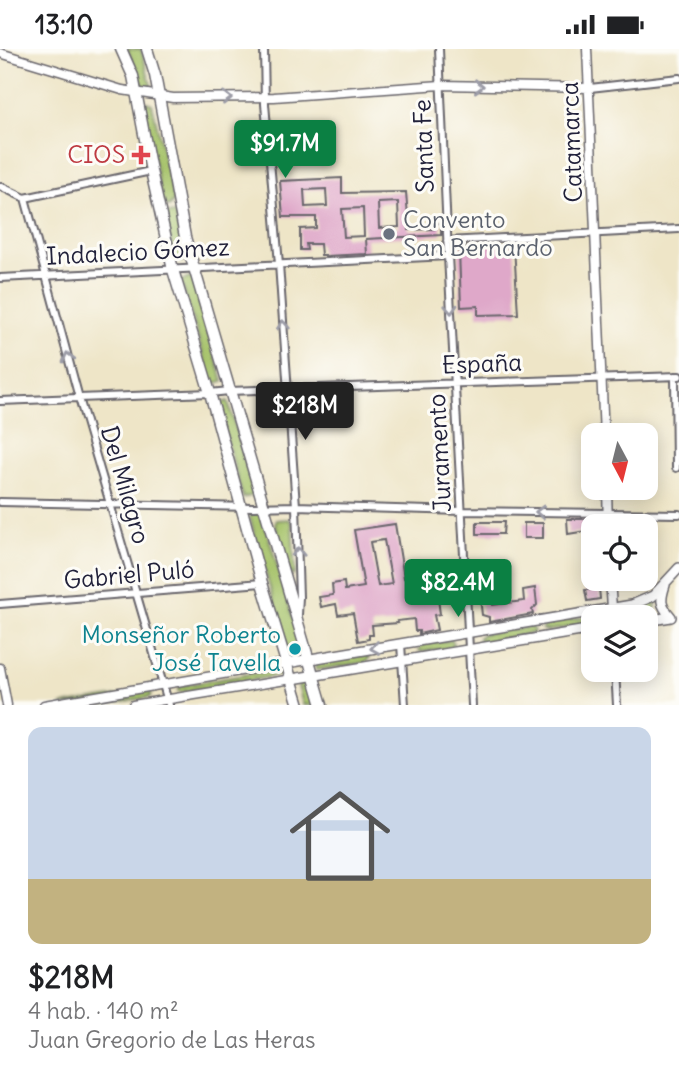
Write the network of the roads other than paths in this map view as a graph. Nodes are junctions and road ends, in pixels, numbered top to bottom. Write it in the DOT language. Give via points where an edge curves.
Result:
graph roads {
  1 [pos="121,49"];
  2 [pos="147,49"];
  3 [pos="264,49"];
  4 [pos="439,49"];
  5 [pos="587,49"];
  6 [pos="0,54"];
  7 [pos="679,78"];
  8 [pos="441,85"];
  9 [pos="590,88"];
  10 [pos="136,92"];
  11 [pos="159,96"];
  12 [pos="264,98"];
  13 [pos="151,171"];
  14 [pos="0,187"];
  15 [pos="25,198"];
  16 [pos="178,202"];
  17 [pos="158,205"];
  18 [pos="679,229"];
  19 [pos="594,233"];
  20 [pos="447,241"];
  21 [pos="448,256"];
  22 [pos="279,264"];
  23 [pos="195,269"];
  24 [pos="173,270"];
  25 [pos="47,276"];
  26 [pos="0,278"];
  27 [pos="677,376"];
  28 [pos="601,379"];
  29 [pos="456,384"];
  30 [pos="287,390"];
  31 [pos="229,391"];
  32 [pos="210,393"];
  33 [pos="79,398"];
  34 [pos="0,401"];
  35 [pos="603,423"];
  36 [pos="676,468"];
  37 [pos="608,501"];
  38 [pos="0,502"];
  39 [pos="111,503"];
  40 [pos="242,506"];
  41 [pos="263,506"];
  42 [pos="296,506"];
  43 [pos="462,511"];
  44 [pos="608,512"];
  45 [pos="679,514"];
  46 [pos="679,568"];
  47 [pos="262,583"];
  48 [pos="666,583"];
  49 [pos="136,593"];
  50 [pos="0,604"];
  51 [pos="632,605"];
  52 [pos="581,616"];
  53 [pos="675,618"];
  54 [pos="297,620"];
  55 [pos="537,620"];
  56 [pos="581,631"];
  57 [pos="469,632"];
  58 [pos="539,637"];
  59 [pos="401,644"];
  60 [pos="470,649"];
  61 [pos="309,659"];
  62 [pos="402,660"];
  63 [pos="287,663"];
  64 [pos="0,668"];
  65 [pos="314,675"];
  66 [pos="292,678"];
  67 [pos="616,682"];
  68 [pos="162,684"];
  69 [pos="168,702"];
  70 [pos="7,705"];
  71 [pos="44,705"];
  72 [pos="133,705"];
  73 [pos="299,705"];
  74 [pos="322,705"];
  75 [pos="405,705"];
  76 [pos="472,705"];
  77 [pos="617,705"];
  1 -- 10 [label="main road"];
  2 -- 11 [label="main road"];
  3 -- 12 [label="street"];
  4 -- 8 [label="street, Santa Fe"];
  5 -- 9 [label="street, Catamarca"];
  6 -- 10 [label="street"];
  7 -- 9 [label="street"];
  8 -- 9 [label="street, one-way"];
  8 -- 12 [label="street"];
  8 -- 20 [label="street, Santa Fe"];
  9 -- 19 [label="street, Catamarca"];
  10 -- 11 [label="street"];
  10 -- 13 [label="main road"];
  11 -- 12 [label="street, one-way"];
  11 -- 16 [label="main road"];
  12 -- 22 [label="street"];
  13 -- 15 [label="street"];
  13 -- 17 [label="main road"];
  14 -- 15 [label="street"];
  15 -- 25 [label="street, Del Milagro"];
  16 -- 17 [label="main road" via="170,211"];
  16 -- 23 [label="main road"];
  17 -- 24 [label="main road"];
  18 -- 19 [label="street"];
  19 -- 20 [label="street"];
  19 -- 28 [label="street, Catamarca"];
  20 -- 21 [label="street, Juramento"];
  21 -- 22 [label="street, Indalecio Gómez"];
  21 -- 29 [label="street, Juramento, one-way"];
  22 -- 23 [label="street, Indalecio Gómez"];
  30 -- 22 [label="street, one-way"];
  23 -- 24 [label="street, Indalecio Gómez"];
  23 -- 31 [label="main road"];
  24 -- 25 [label="street, Indalecio Gómez"];
  24 -- 32 [label="main road"];
  25 -- 26 [label="street, Indalecio Gómez"];
  33 -- 25 [label="street, Del Milagro, one-way"];
  27 -- 28 [label="street, España"];
  27 -- 36 [label="street"];
  28 -- 29 [label="street, España"];
  28 -- 35 [label="street, Catamarca"];
  29 -- 30 [label="street, España"];
  29 -- 43 [label="street, Juramento"];
  30 -- 31 [label="street, España"];
  30 -- 42 [label="street"];
  31 -- 32 [label="street, España"];
  31 -- 41 [label="main road"];
  32 -- 33 [label="street, España"];
  32 -- 40 [label="main road"];
  33 -- 34 [label="street, España"];
  33 -- 39 [label="street, Del Milagro"];
  37 -- 44 [label="street"];
  38 -- 39 [label="street"];
  39 -- 40 [label="street"];
  39 -- 49 [label="street, Del Milagro"];
  40 -- 41 [label="street"];
  40 -- 47 [label="main road"];
  41 -- 42 [label="street"];
  41 -- 54 [label="main road"];
  42 -- 43 [label="street"];
  54 -- 42 [label="street, one-way"];
  44 -- 43 [label="street, one-way"];
  43 -- 57 [label="street, Juramento"];
  44 -- 45 [label="street"];
  46 -- 48 [label="main road"];
  47 -- 49 [label="street, Gabriel Puló"];
  47 -- 63 [label="main road"];
  48 -- 51 [label="main road" via="653,596"];
  48 -- 53 [label="main road" via="663,607"];
  49 -- 50 [label="street, Gabriel Puló"];
  49 -- 68 [label="street, Del Milagro"];
  52 -- 55 [label="main road"];
  54 -- 61 [label="main road"];
  55 -- 57 [label="main road"];
  55 -- 58 [label="main road"];
  56 -- 58 [label="main road"];
  57 -- 59 [label="main road"];
  57 -- 60 [label="street, Juramento"];
  58 -- 60 [label="main road"];
  59 -- 61 [label="main road, one-way"];
  59 -- 62 [label="street"];
  60 -- 62 [label="main road"];
  60 -- 76 [label="street, Juramento"];
  61 -- 63 [label="main road"];
  61 -- 65 [label="main road"];
  62 -- 65 [label="main road"];
  62 -- 75 [label="street"];
  63 -- 66 [label="main road"];
  63 -- 68 [label="street"];
  64 -- 70 [label="street"];
  65 -- 66 [label="main road"];
  65 -- 74 [label="main road"];
  66 -- 69 [label="street"];
  66 -- 73 [label="main road"];
  67 -- 77 [label="street"];
  68 -- 69 [label="street, Del Milagro"];
  68 -- 71 [label="street"];
  69 -- 72 [label="street"];
}
